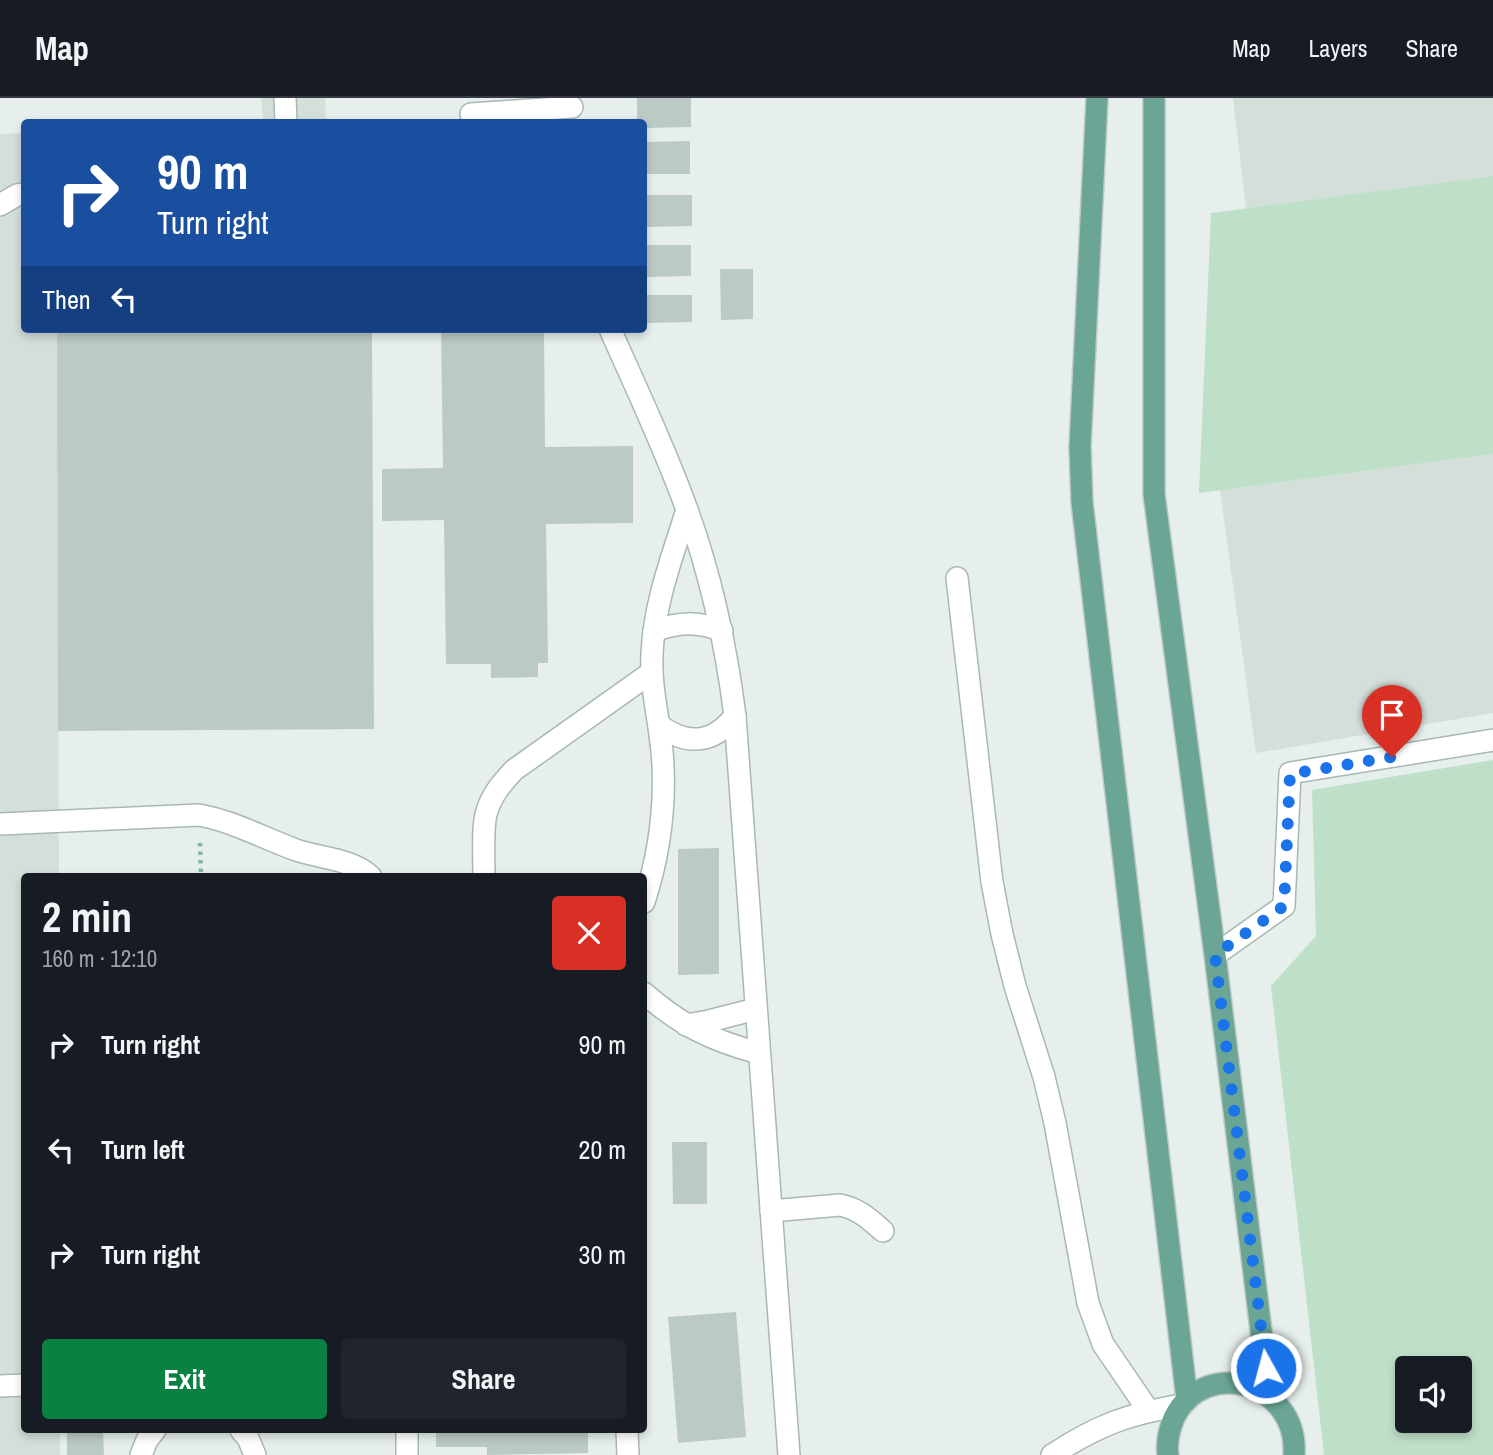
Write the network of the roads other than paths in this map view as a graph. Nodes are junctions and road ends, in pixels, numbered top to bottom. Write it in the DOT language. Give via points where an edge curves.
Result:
graph roads {
  1 [pos="285,98"];
  2 [pos="1097,98"];
  3 [pos="1154,98"];
  4 [pos="572,109"];
  5 [pos="471,114"];
  6 [pos="286,119"];
  7 [pos="21,194"];
  8 [pos="0,205"];
  9 [pos="612,333"];
  10 [pos="687,510"];
  11 [pos="957,578"];
  12 [pos="722,631"];
  13 [pos="654,632"];
  14 [pos="652,672"];
  15 [pos="735,716"];
  16 [pos="659,725"];
  17 [pos="1493,740"];
  18 [pos="0,824"];
  19 [pos="367,873"];
  20 [pos="484,873"];
  21 [pos="647,882"];
  22 [pos="1215,955"];
  23 [pos="647,996"];
  24 [pos="756,1009"];
  25 [pos="685,1025"];
  26 [pos="759,1053"];
  27 [pos="771,1211"];
  28 [pos="883,1231"];
  29 [pos="21,1385"];
  30 [pos="0,1386"];
  31 [pos="1269,1395"];
  32 [pos="1185,1402"];
  33 [pos="1147,1410"];
  34 [pos="152,1433"];
  35 [pos="244,1433"];
  36 [pos="407,1433"];
  37 [pos="627,1433"];
  38 [pos="141,1455"];
  39 [pos="255,1455"];
  40 [pos="407,1455"];
  41 [pos="628,1455"];
  42 [pos="789,1455"];
  43 [pos="1052,1455"];
  44 [pos="1168,1455"];
  45 [pos="1294,1455"];
  1 -- 6 [label="lane"];
  2 -- 32 [label="main road" via="1080,447 1082,502"];
  3 -- 22 [label="main road" via="1154,494"];
  4 -- 5 [label="lane"];
  7 -- 8 [label="lane"];
  9 -- 10 [label="lane"];
  10 -- 12 [label="lane"];
  10 -- 13 [label="lane" via="660,596"];
  11 -- 33 [label="lane" via="1002,934 1052,1111 1088,1303 1104,1344"];
  12 -- 13 [label="lane" via="681,623"];
  12 -- 15 [label="lane"];
  13 -- 14 [label="lane"];
  14 -- 16 [label="lane"];
  14 -- 20 [label="lane" via="502,783 485,814"];
  15 -- 16 [label="lane" via="705,738 681,737"];
  15 -- 24 [label="lane"];
  16 -- 21 [label="lane" via="663,806"];
  17 -- 22 [label="lane" via="1290,774 1284,906"];
  18 -- 19 [label="lane" via="199,815"];
  22 -- 31 [label="main road"];
  23 -- 25 [label="lane"];
  24 -- 25 [label="lane"];
  24 -- 26 [label="lane"];
  25 -- 26 [label="lane"];
  26 -- 27 [label="lane"];
  27 -- 28 [label="lane" via="852,1208"];
  27 -- 42 [label="lane"];
  29 -- 30 [label="lane"];
  31 -- 32 [label="main road" via="1227,1383 1212,1385"];
  31 -- 45 [label="main road" via="1286,1415"];
  32 -- 33 [label="lane"];
  32 -- 44 [label="main road" via="1171,1426"];
  33 -- 43 [label="lane" via="1081,1436"];
  34 -- 38 [label="lane"];
  35 -- 39 [label="lane"];
  36 -- 40 [label="lane"];
  37 -- 41 [label="lane"];
}
